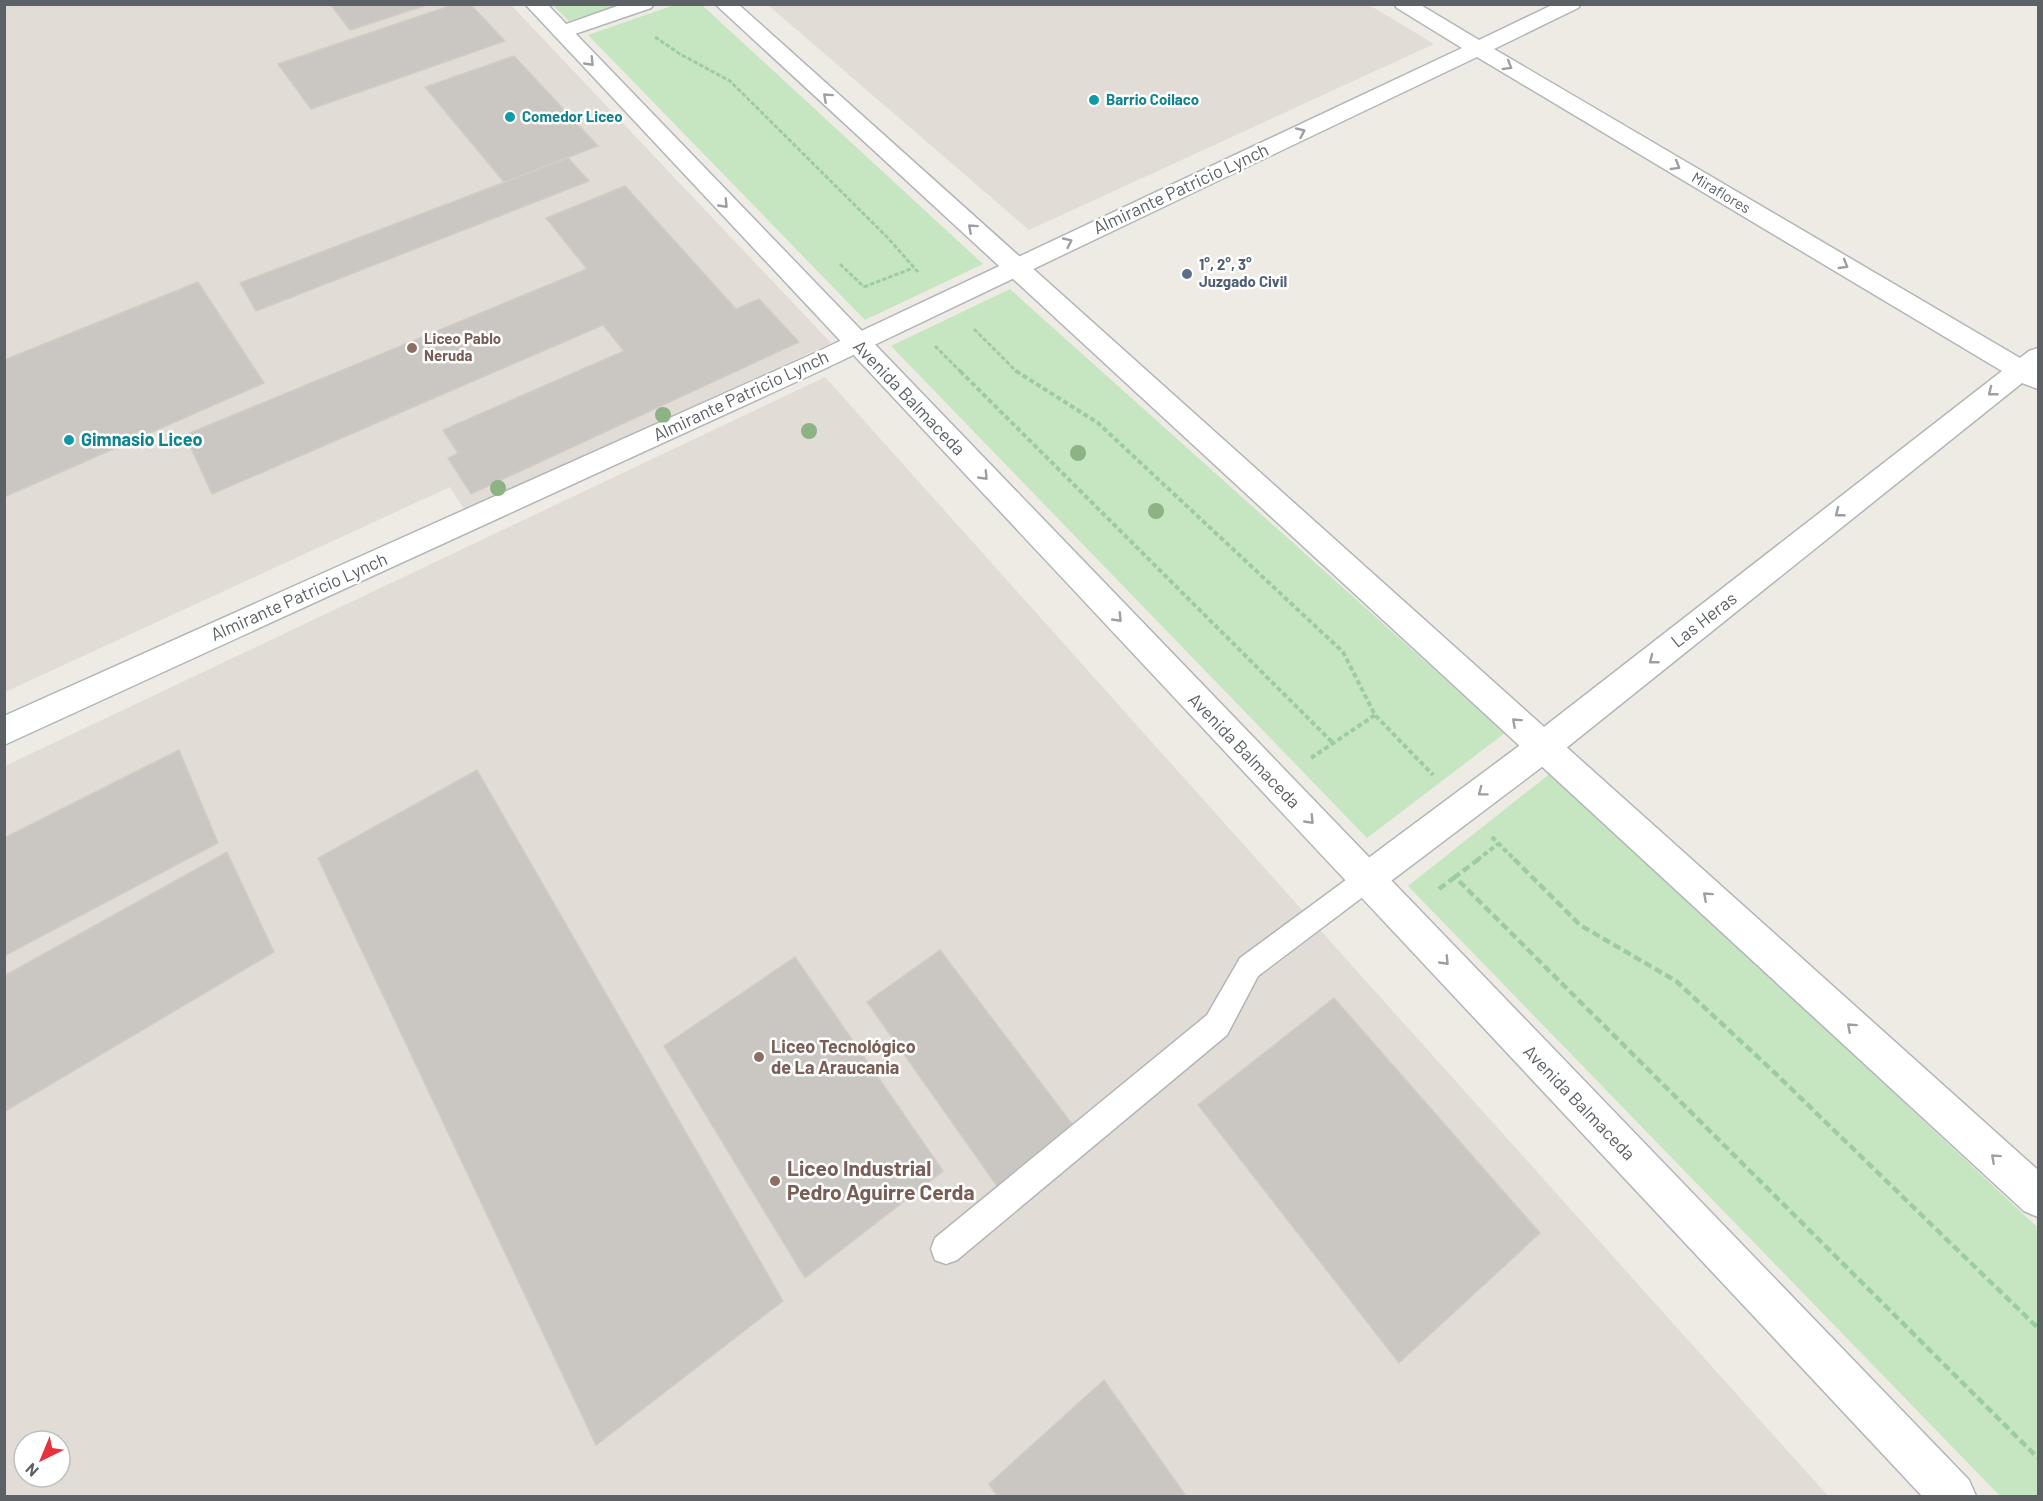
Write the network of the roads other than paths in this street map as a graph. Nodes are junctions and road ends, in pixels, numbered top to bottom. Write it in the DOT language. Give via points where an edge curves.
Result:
graph roads {
  1 [pos="535,4"];
  2 [pos="644,4"];
  3 [pos="725,4"];
  4 [pos="1404,4"];
  5 [pos="1571,4"];
  6 [pos="562,32"];
  7 [pos="1478,48"];
  8 [pos="1015,267"];
  9 [pos="856,343"];
  10 [pos="2032,369"];
  11 [pos="4,731"];
  12 [pos="1543,747"];
  13 [pos="1367,879"];
  14 [pos="2038,1197"];
  15 [pos="946,1249"];
  16 [pos="1953,1497"];
  1 -- 6 [label="main road, Avenida Balmaceda"];
  2 -- 6 [label="main road"];
  8 -- 3 [label="main road, one-way"];
  4 -- 7 [label="main road, Miraflores"];
  5 -- 7 [label="main road, Almirante Patricio Lynch"];
  6 -- 9 [label="main road, Avenida Balmaceda, one-way"];
  8 -- 7 [label="main road, Almirante Patricio Lynch, one-way"];
  7 -- 10 [label="main road, Miraflores, one-way"];
  8 -- 9 [label="main road, Almirante Patricio Lynch"];
  12 -- 8 [label="main road, one-way"];
  9 -- 11 [label="main road, Almirante Patricio Lynch"];
  9 -- 13 [label="main road, Avenida Balmaceda, one-way"];
  10 -- 12 [label="main road, Las Heras, one-way"];
  12 -- 13 [label="main road, Las Heras, one-way"];
  14 -- 12 [label="main road, one-way"];
  13 -- 15 [label="lane" via="1249,967 1217,1025"];
  13 -- 16 [label="main road, Avenida Balmaceda, one-way"];
}
